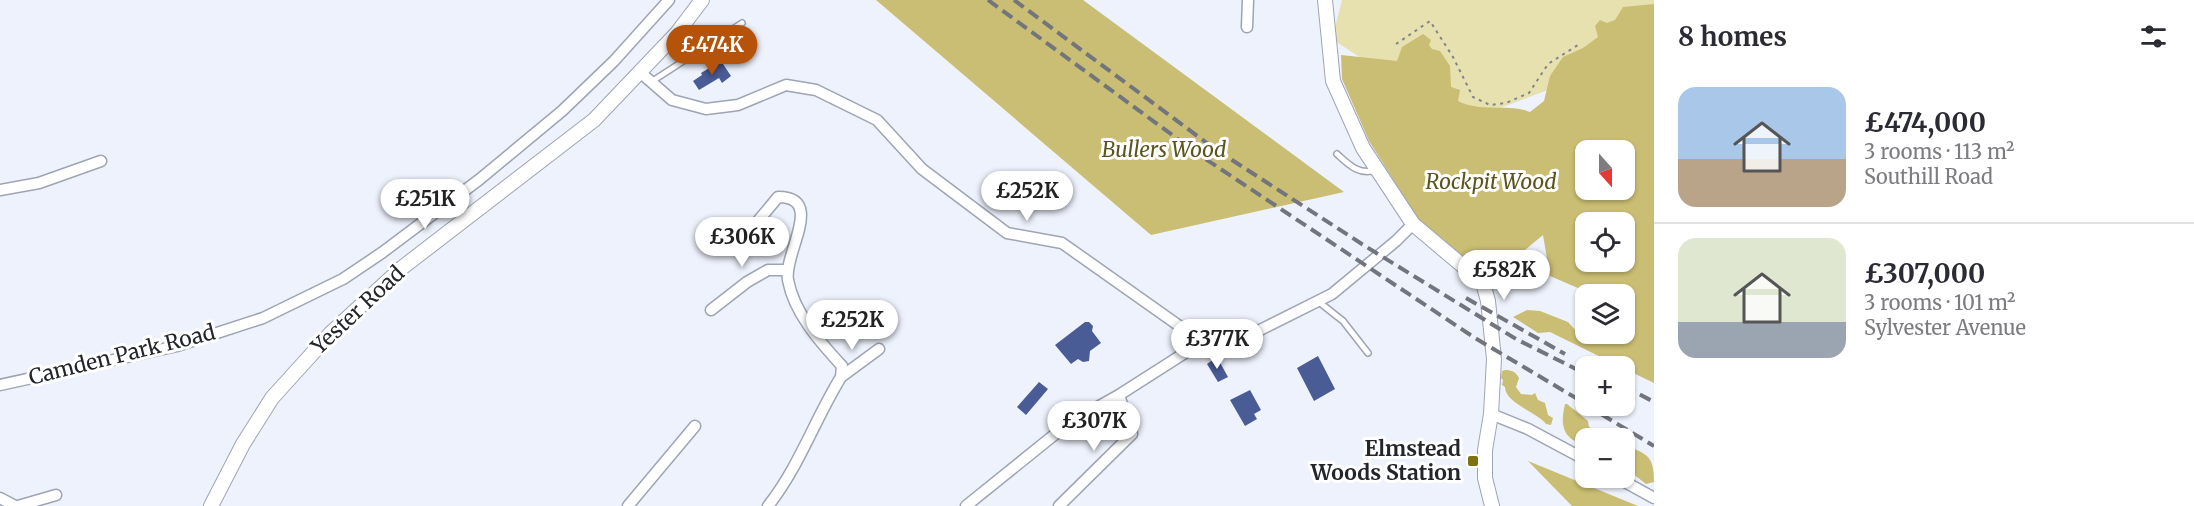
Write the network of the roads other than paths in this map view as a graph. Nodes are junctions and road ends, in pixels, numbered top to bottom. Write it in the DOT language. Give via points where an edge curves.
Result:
graph roads {
  1 [pos="669,0"];
  2 [pos="702,0"];
  3 [pos="1248,0"];
  4 [pos="1325,0"];
  5 [pos="742,23"];
  6 [pos="1247,27"];
  7 [pos="646,77"];
  8 [pos="1337,154"];
  9 [pos="101,161"];
  10 [pos="1377,170"];
  11 [pos="0,190"];
  12 [pos="758,221"];
  13 [pos="1413,224"];
  14 [pos="788,270"];
  15 [pos="1318,301"];
  16 [pos="711,310"];
  17 [pos="1202,342"];
  18 [pos="879,349"];
  19 [pos="1368,353"];
  20 [pos="841,377"];
  21 [pos="0,385"];
  22 [pos="1119,395"];
  23 [pos="1491,414"];
  24 [pos="694,426"];
  25 [pos="1575,454"];
  26 [pos="1635,488"];
  27 [pos="56,495"];
  28 [pos="0,498"];
  29 [pos="1654,498"];
  30 [pos="17,506"];
  31 [pos="211,506"];
  32 [pos="628,506"];
  33 [pos="768,506"];
  34 [pos="966,506"];
  35 [pos="1059,506"];
  36 [pos="1492,506"];
  1 -- 21 [label="street, Camden Park Road" via="562,111 480,179 343,279 263,318 177,346"];
  2 -- 7 [label="street, Yester Road"];
  3 -- 6 [label="street"];
  4 -- 10 [label="street" via="1333,81 1362,148"];
  5 -- 7 [label="lane"];
  7 -- 17 [label="street" via="672,100 706,110 738,105 786,85 816,90 877,120 922,169 1007,233 1062,243"];
  7 -- 31 [label="street, Yester Road" via="403,267 330,334 272,398"];
  8 -- 10 [label="lane" via="1359,171"];
  9 -- 11 [label="street" via="39,183"];
  10 -- 13 [label="street"];
  12 -- 14 [label="street" via="778,197 789,197 797,203 802,223"];
  13 -- 15 [label="street" via="1332,294"];
  13 -- 23 [label="street" via="1483,283 1494,359"];
  14 -- 16 [label="street" via="768,270"];
  14 -- 20 [label="street" via="792,297 809,326 842,366"];
  15 -- 17 [label="street" via="1260,330"];
  15 -- 19 [label="lane" via="1343,321"];
  17 -- 22 [label="street"];
  18 -- 20 [label="street"];
  20 -- 33 [label="street"];
  22 -- 34 [label="street" via="1069,423"];
  22 -- 35 [label="street" via="1132,434"];
  23 -- 25 [label="street"];
  23 -- 36 [label="street" via="1485,478"];
  24 -- 32 [label="street"];
  26 -- 29 [label="street"];
  27 -- 30 [label="street"];
  28 -- 30 [label="street"];
}
